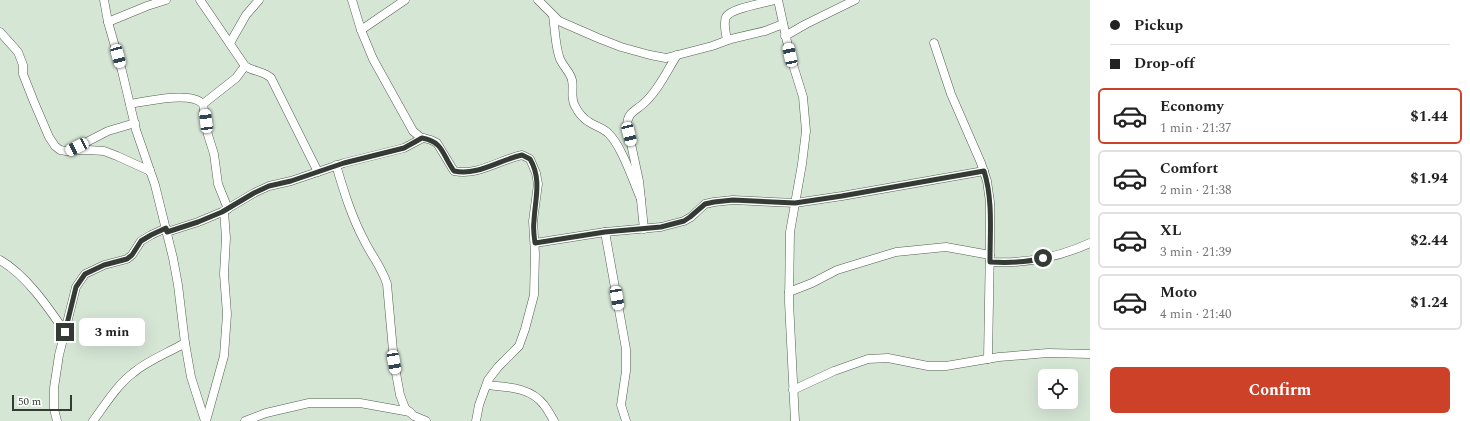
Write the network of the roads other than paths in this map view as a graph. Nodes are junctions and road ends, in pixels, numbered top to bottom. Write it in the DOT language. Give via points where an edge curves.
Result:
graph roads {
  1 [pos="104,0"];
  2 [pos="166,0"];
  3 [pos="200,0"];
  4 [pos="259,0"];
  5 [pos="352,0"];
  6 [pos="405,0"];
  7 [pos="538,0"];
  8 [pos="775,0"];
  9 [pos="778,0"];
  10 [pos="855,0"];
  11 [pos="553,16"];
  12 [pos="108,22"];
  13 [pos="783,24"];
  14 [pos="361,30"];
  15 [pos="0,32"];
  16 [pos="785,36"];
  17 [pos="727,40"];
  18 [pos="230,43"];
  19 [pos="934,43"];
  20 [pos="677,55"];
  21 [pos="245,66"];
  22 [pos="130,104"];
  23 [pos="203,104"];
  24 [pos="135,123"];
  25 [pos="422,138"];
  26 [pos="70,151"];
  27 [pos="336,166"];
  28 [pos="984,171"];
  29 [pos="150,172"];
  30 [pos="318,172"];
  31 [pos="641,199"];
  32 [pos="795,203"];
  33 [pos="226,210"];
  34 [pos="644,229"];
  35 [pos="166,230"];
  36 [pos="605,232"];
  37 [pos="535,243"];
  38 [pos="1090,244"];
  39 [pos="990,258"];
  40 [pos="0,260"];
  41 [pos="789,292"];
  42 [pos="65,332"];
  43 [pos="185,343"];
  44 [pos="1090,354"];
  45 [pos="988,359"];
  46 [pos="487,385"];
  47 [pos="792,390"];
  48 [pos="410,412"];
  49 [pos="57,421"];
  50 [pos="93,421"];
  51 [pos="206,421"];
  52 [pos="245,421"];
  53 [pos="426,421"];
  54 [pos="476,421"];
  55 [pos="554,421"];
  56 [pos="626,421"];
  57 [pos="794,421"];
  1 -- 12 [label="street"];
  2 -- 12 [label="street"];
  3 -- 18 [label="street"];
  4 -- 18 [label="street" via="246,15"];
  5 -- 14 [label="street"];
  6 -- 14 [label="street"];
  7 -- 11 [label="street"];
  8 -- 17 [label="street" via="729,14 725,23"];
  9 -- 13 [label="street"];
  10 -- 16 [label="street"];
  11 -- 20 [label="street" via="559,21 622,47 659,57"];
  11 -- 31 [label="street" via="558,55 573,82 574,104 589,122 608,133 623,157"];
  12 -- 22 [label="street"];
  13 -- 16 [label="street"];
  13 -- 17 [label="street"];
  14 -- 25 [label="street" via="373,59 413,131"];
  15 -- 26 [label="street" via="18,52 23,74 49,137 60,150"];
  16 -- 32 [label="street" via="803,97 806,131"];
  17 -- 20 [label="street"];
  18 -- 21 [label="street"];
  19 -- 28 [label="street" via="951,94"];
  20 -- 31 [label="street" via="644,104 627,118"];
  21 -- 23 [label="street" via="236,78"];
  21 -- 30 [label="street" via="271,78"];
  22 -- 23 [label="street" via="182,98 200,101"];
  22 -- 24 [label="street"];
  23 -- 33 [label="street" via="218,184"];
  24 -- 26 [label="street" via="108,131"];
  24 -- 29 [label="street"];
  25 -- 27 [label="street" via="404,148"];
  25 -- 37 [label="street" via="437,143 454,171 462,173 522,155 530,159 538,184 534,221"];
  26 -- 29 [label="street" via="104,151"];
  27 -- 30 [label="street"];
  27 -- 48 [label="street" via="354,218 384,274 400,395 405,408"];
  28 -- 32 [label="street"];
  28 -- 39 [label="street" via="990,202"];
  29 -- 35 [label="street"];
  30 -- 33 [label="street" via="269,186"];
  31 -- 34 [label="street"];
  32 -- 34 [label="street" via="733,200 714,202 705,204 684,221"];
  32 -- 41 [label="street" via="790,232"];
  33 -- 35 [label="street" via="198,222"];
  33 -- 51 [label="street" via="224,274 227,314 224,356"];
  34 -- 36 [label="street"];
  35 -- 42 [label="street" via="141,241 127,259 104,265 85,274 76,287"];
  35 -- 43 [label="street" via="174,258"];
  36 -- 37 [label="street"];
  36 -- 56 [label="street" via="626,349 621,405"];
  37 -- 46 [label="street" via="534,295 525,329 519,346 498,367"];
  38 -- 39 [label="street" via="1067,253 1031,261 1008,263"];
  39 -- 41 [label="street" via="946,247 896,252 837,270"];
  39 -- 45 [label="street"];
  40 -- 42 [label="street" via="20,274"];
  41 -- 47 [label="street"];
  42 -- 49 [label="street" via="54,388"];
  43 -- 50 [label="street" via="132,373"];
  43 -- 51 [label="street" via="191,377"];
  44 -- 45 [label="street" via="1048,353"];
  45 -- 47 [label="street" via="940,366 888,358 868,359"];
  46 -- 54 [label="street"];
  46 -- 55 [label="street" via="514,388 533,394 544,404"];
  47 -- 57 [label="street"];
  48 -- 52 [label="street" via="360,403 309,403"];
  48 -- 53 [label="street"];
}
